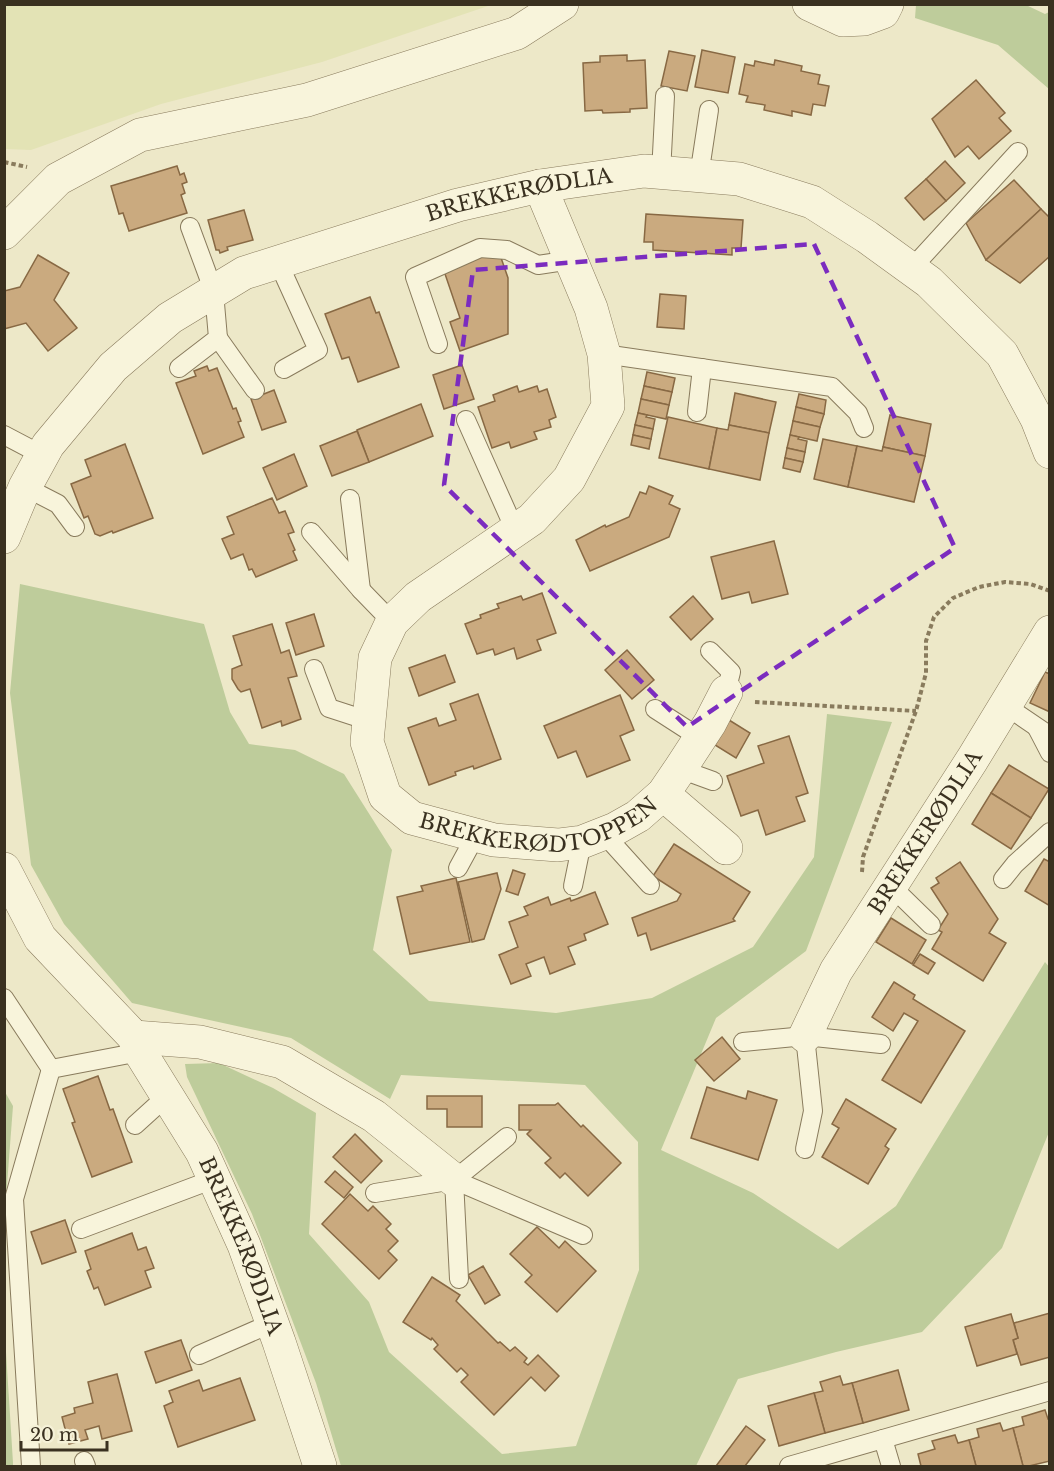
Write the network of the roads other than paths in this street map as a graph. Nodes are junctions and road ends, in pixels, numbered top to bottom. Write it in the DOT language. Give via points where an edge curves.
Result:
graph roads {
  1 [pos="562,4"];
  2 [pos="809,4"];
  3 [pos="887,4"];
  4 [pos="665,96"];
  5 [pos="709,110"];
  6 [pos="1018,152"];
  7 [pos="661,173"];
  8 [pos="699,176"];
  9 [pos="540,186"];
  10 [pos="190,227"];
  11 [pos="4,233"];
  12 [pos="571,260"];
  13 [pos="278,262"];
  14 [pos="911,269"];
  15 [pos="213,292"];
  16 [pos="218,338"];
  17 [pos="438,345"];
  18 [pos="604,354"];
  19 [pos="179,368"];
  20 [pos="702,368"];
  21 [pos="284,369"];
  22 [pos="255,390"];
  23 [pos="697,412"];
  24 [pos="466,420"];
  25 [pos="864,428"];
  26 [pos="4,435"];
  27 [pos="1050,452"];
  28 [pos="42,455"];
  29 [pos="25,487"];
  30 [pos="350,498"];
  31 [pos="75,527"];
  32 [pos="515,530"];
  33 [pos="311,532"];
  34 [pos="4,537"];
  35 [pos="361,590"];
  36 [pos="392,622"];
  37 [pos="1050,632"];
  38 [pos="710,651"];
  39 [pos="314,669"];
  40 [pos="723,696"];
  41 [pos="1006,706"];
  42 [pos="655,709"];
  43 [pos="369,722"];
  44 [pos="1044,732"];
  45 [pos="700,738"];
  46 [pos="1050,753"];
  47 [pos="713,780"];
  48 [pos="672,782"];
  49 [pos="1050,832"];
  50 [pos="476,835"];
  51 [pos="593,838"];
  52 [pos="726,848"];
  53 [pos="4,868"];
  54 [pos="458,868"];
  55 [pos="1003,879"];
  56 [pos="650,885"];
  57 [pos="573,886"];
  58 [pos="882,899"];
  59 [pos="931,925"];
  60 [pos="4,998"];
  61 [pos="805,1035"];
  62 [pos="743,1042"];
  63 [pos="881,1044"];
  64 [pos="137,1045"];
  65 [pos="51,1069"];
  66 [pos="167,1096"];
  67 [pos="135,1125"];
  68 [pos="507,1137"];
  69 [pos="805,1149"];
  70 [pos="214,1179"];
  71 [pos="454,1180"];
  72 [pos="375,1193"];
  73 [pos="81,1229"];
  74 [pos="583,1234"];
  75 [pos="459,1279"];
  76 [pos="272,1323"];
  77 [pos="199,1355"];
  78 [pos="1050,1391"];
  79 [pos="883,1439"];
  80 [pos="31,1467"];
  81 [pos="320,1467"];
  82 [pos="789,1467"];
  83 [pos="891,1467"];
  1 -- 11 [label="street" via="517,33 307,100 140,135 58,179"];
  2 -- 3 [label="street" via="843,20 864,19 883,12"];
  4 -- 7 [label="lane"];
  5 -- 8 [label="lane"];
  6 -- 14 [label="lane"];
  7 -- 8 [label="street, BREKKERØDLIA"];
  7 -- 9 [label="street, BREKKERØDLIA" via="644,171"];
  8 -- 14 [label="street, BREKKERØDLIA" via="739,179 812,202"];
  9 -- 12 [label="street, BREKKERØDTOPPEN"];
  9 -- 13 [label="street, BREKKERØDLIA" via="458,205"];
  10 -- 15 [label="lane"];
  12 -- 17 [label="lane" via="538,265 507,249 480,248 415,277"];
  12 -- 18 [label="street, BREKKERØDTOPPEN"];
  13 -- 15 [label="street, BREKKERØDLIA" via="244,273"];
  13 -- 21 [label="lane" via="318,350"];
  14 -- 27 [label="street, BREKKERØDLIA" via="1002,354"];
  15 -- 16 [label="lane"];
  15 -- 28 [label="street, BREKKERØDLIA" via="170,318 113,367"];
  16 -- 19 [label="lane"];
  16 -- 22 [label="lane"];
  18 -- 20 [label="lane"];
  18 -- 32 [label="street, BREKKERØDTOPPEN" via="609,406 569,479 532,519"];
  20 -- 23 [label="lane"];
  20 -- 25 [label="lane" via="832,387 858,413"];
  24 -- 32 [label="lane"];
  26 -- 28 [label="lane"];
  28 -- 29 [label="street, BREKKERØDLIA"];
  29 -- 31 [label="lane" via="57,504"];
  29 -- 34 [label="street, BREKKERØDLIA"];
  30 -- 35 [label="lane"];
  32 -- 36 [label="street, BREKKERØDTOPPEN" via="418,597"];
  33 -- 35 [label="lane"];
  35 -- 36 [label="lane"];
  36 -- 43 [label="street, BREKKERØDTOPPEN" via="375,658"];
  37 -- 41 [label="street, BREKKERØDLIA"];
  38 -- 40 [label="lane" via="731,672"];
  39 -- 43 [label="lane" via="329,708"];
  40 -- 45 [label="street, BREKKERØDTOPPEN"];
  41 -- 44 [label="lane"];
  41 -- 58 [label="street, BREKKERØDLIA"];
  42 -- 45 [label="lane"];
  43 -- 50 [label="street, BREKKERØDTOPPEN" via="367,742 386,796 412,818"];
  44 -- 46 [label="lane"];
  45 -- 48 [label="street, BREKKERØDTOPPEN"];
  47 -- 48 [label="lane"];
  48 -- 51 [label="street, BREKKERØDTOPPEN" via="638,816"];
  48 -- 52 [label="street, BREKKERØDTOPPEN"];
  49 -- 55 [label="lane"];
  50 -- 51 [label="street, BREKKERØDTOPPEN" via="558,845"];
  50 -- 54 [label="lane"];
  51 -- 56 [label="lane"];
  51 -- 57 [label="lane"];
  53 -- 64 [label="street, BREKKERØDLIA" via="40,938"];
  58 -- 59 [label="lane"];
  58 -- 61 [label="street, BREKKERØDLIA" via="836,971"];
  60 -- 65 [label="lane"];
  61 -- 62 [label="lane"];
  61 -- 63 [label="lane"];
  61 -- 69 [label="lane" via="813,1111"];
  64 -- 65 [label="lane"];
  64 -- 66 [label="street, BREKKERØDLIA"];
  64 -- 71 [label="street" via="200,1042 282,1062 374,1116"];
  65 -- 80 [label="lane" via="14,1199"];
  66 -- 67 [label="lane"];
  66 -- 70 [label="street, BREKKERØDLIA"];
  68 -- 71 [label="lane"];
  70 -- 73 [label="lane"];
  70 -- 76 [label="street, BREKKERØDLIA" via="244,1245"];
  71 -- 72 [label="lane"];
  71 -- 74 [label="lane"];
  71 -- 75 [label="lane"];
  76 -- 77 [label="lane"];
  76 -- 81 [label="street, BREKKERØDLIA"];
  78 -- 79 [label="lane"];
  79 -- 82 [label="lane"];
  79 -- 83 [label="lane"];
}
